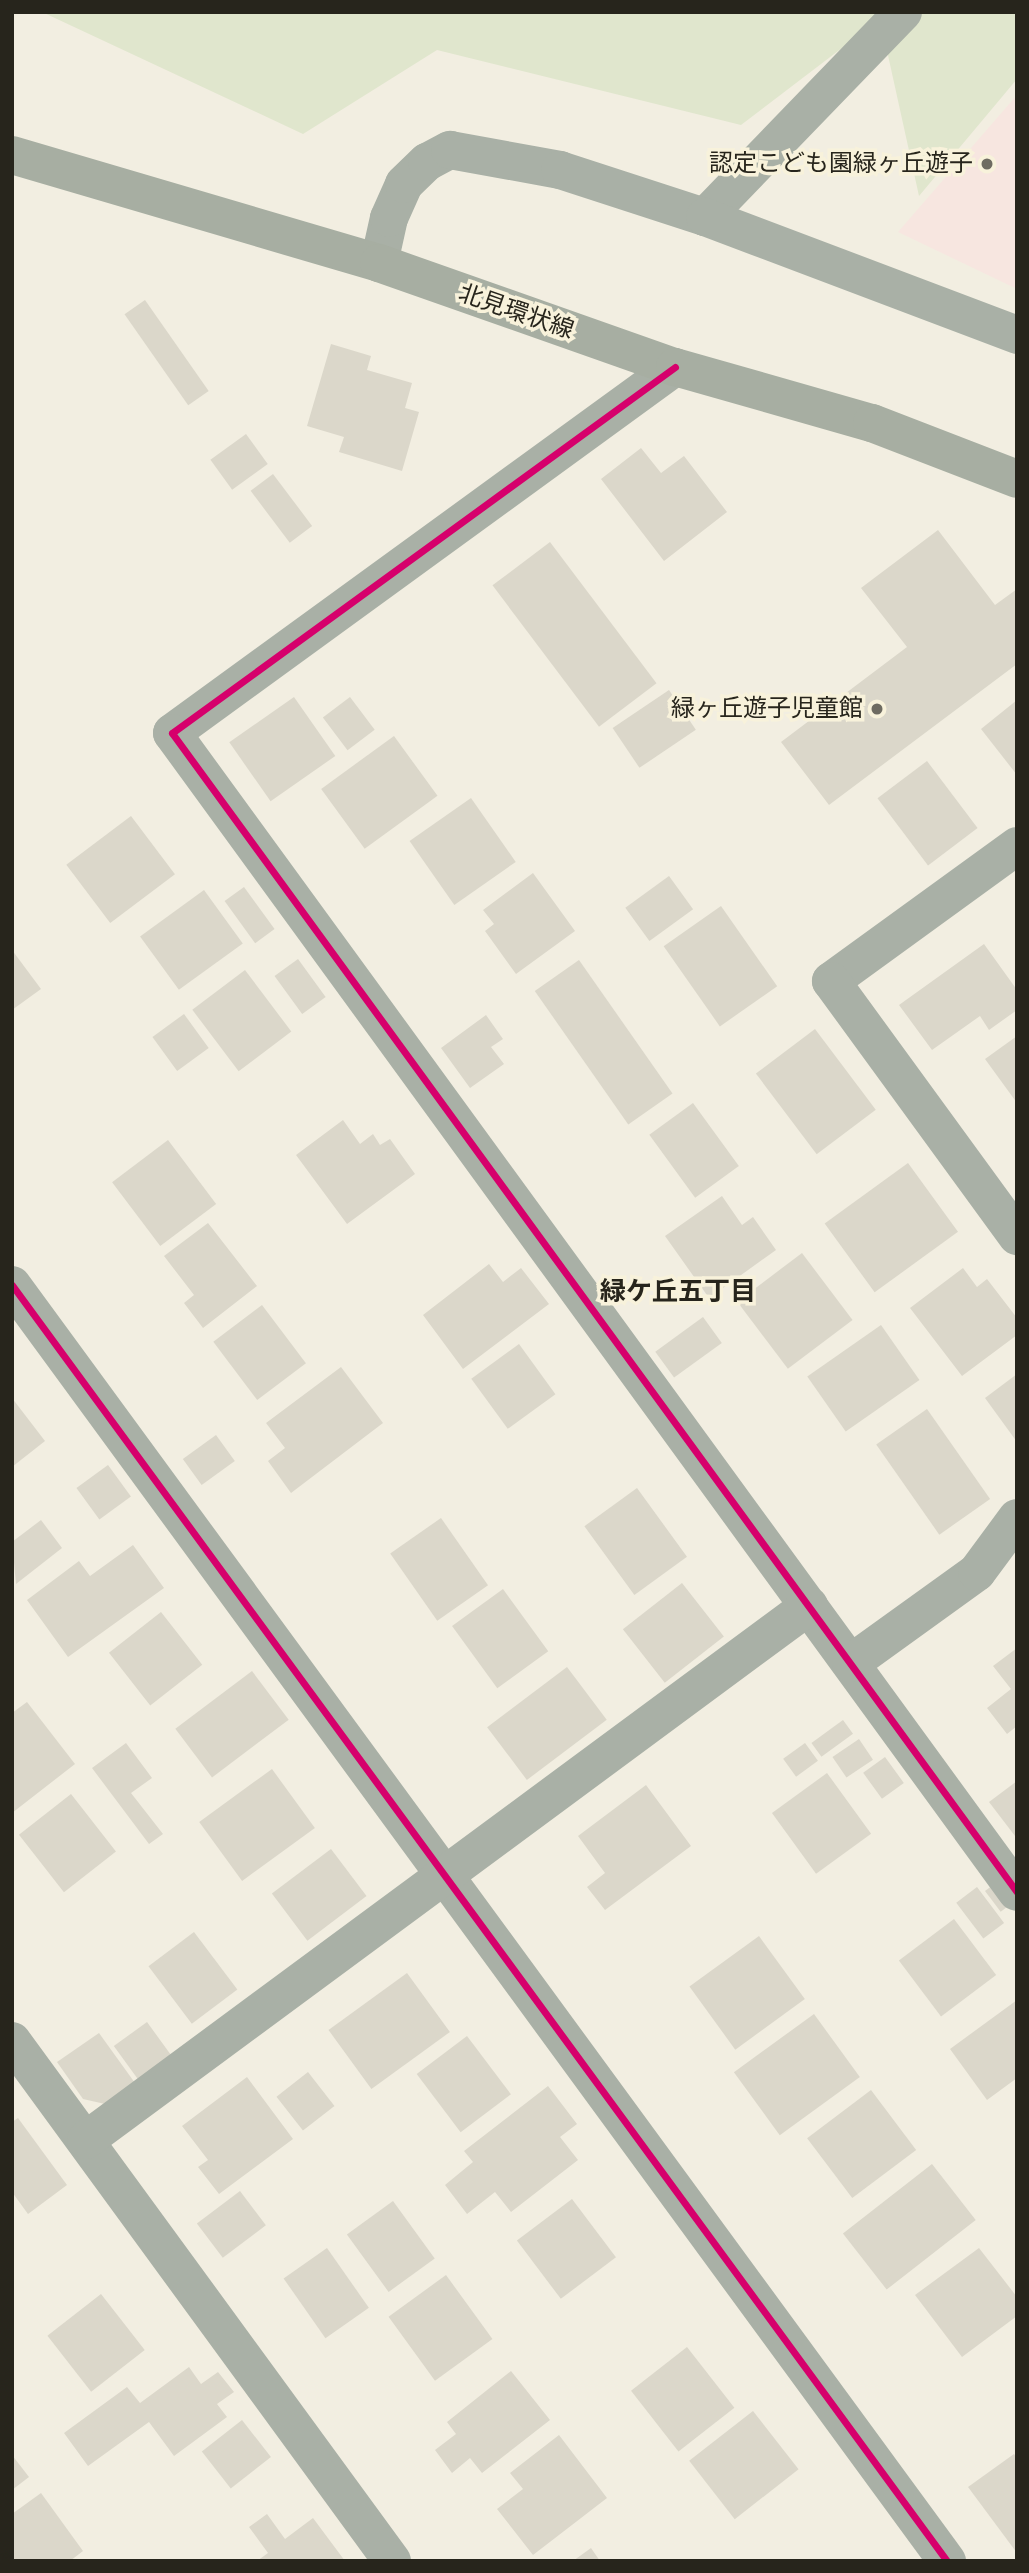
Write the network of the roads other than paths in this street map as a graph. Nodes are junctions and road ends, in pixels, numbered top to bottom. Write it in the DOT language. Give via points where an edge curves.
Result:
graph roads {
  1 [pos="903,12"];
  2 [pos="12,155"];
  3 [pos="705,217"];
  4 [pos="379,263"];
  5 [pos="1017,335"];
  6 [pos="675,367"];
  7 [pos="1017,479"];
  8 [pos="1017,846"];
  9 [pos="1017,1236"];
  10 [pos="12,1285"];
  11 [pos="1017,1518"];
  12 [pos="809,1606"];
  13 [pos="851,1662"];
  14 [pos="441,1875"];
  15 [pos="1017,1892"];
  16 [pos="12,2041"];
  17 [pos="86,2140"];
  18 [pos="392,2561"];
  19 [pos="947,2561"];
  1 -- 3 [label="street"];
  2 -- 4 [label="main road, 北見環状線"];
  3 -- 4 [label="street" via="560,170 450,150 427,162 404,184 389,218"];
  3 -- 5 [label="street"];
  4 -- 6 [label="main road, 北見環状線"];
  6 -- 7 [label="main road, 北見環状線" via="872,423"];
  6 -- 12 [label="street" via="172,733"];
  8 -- 9 [label="street" via="831,982"];
  10 -- 14 [label="street"];
  11 -- 13 [label="street" via="977,1572"];
  12 -- 13 [label="street"];
  12 -- 14 [label="street"];
  13 -- 15 [label="street"];
  14 -- 17 [label="street"];
  14 -- 19 [label="street"];
  16 -- 17 [label="street"];
  17 -- 18 [label="street"];
}
